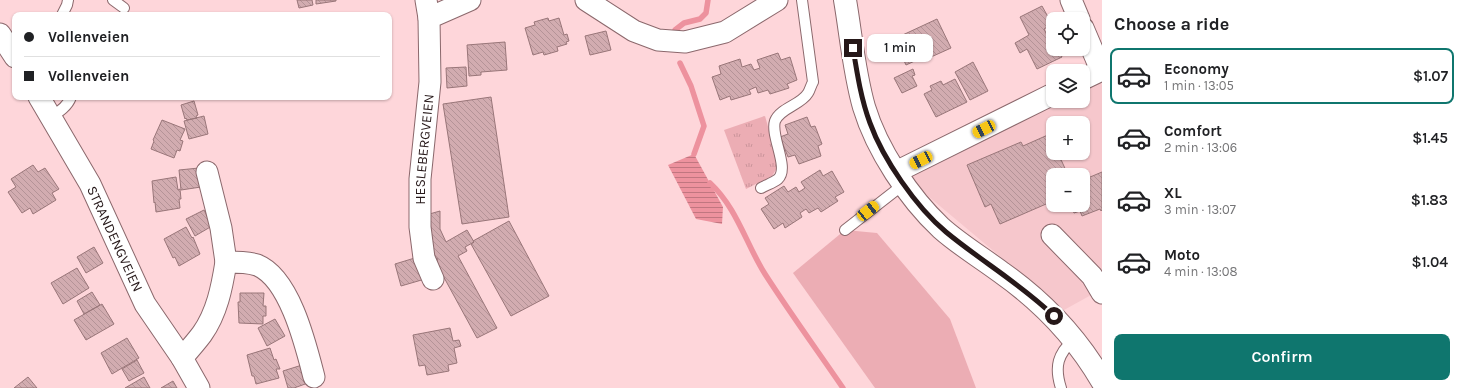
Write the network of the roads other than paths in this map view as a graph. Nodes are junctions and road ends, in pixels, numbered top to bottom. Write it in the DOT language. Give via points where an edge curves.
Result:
graph roads {
  1 [pos="68,0"];
  2 [pos="113,0"];
  3 [pos="470,0"];
  4 [pos="586,0"];
  5 [pos="777,0"];
  6 [pos="802,0"];
  7 [pos="845,0"];
  8 [pos="1071,0"];
  9 [pos="124,8"];
  10 [pos="427,9"];
  11 [pos="64,12"];
  12 [pos="1076,12"];
  13 [pos="1,36"];
  14 [pos="12,52"];
  15 [pos="1090,54"];
  16 [pos="1095,73"];
  17 [pos="1046,98"];
  18 [pos="41,100"];
  19 [pos="70,100"];
  20 [pos="51,117"];
  21 [pos="207,172"];
  22 [pos="900,178"];
  23 [pos="761,188"];
  24 [pos="845,230"];
  25 [pos="1052,235"];
  26 [pos="226,262"];
  27 [pos="433,279"];
  28 [pos="1102,293"];
  29 [pos="1074,339"];
  30 [pos="182,358"];
  31 [pos="314,377"];
  32 [pos="1102,381"];
  33 [pos="200,388"];
  34 [pos="1061,388"];
  1 -- 11 [label="lane"];
  2 -- 9 [label="lane"];
  3 -- 10 [label="street, HESLEBERGVEIEN"];
  4 -- 5 [label="street" via="634,31 658,40 685,42 724,32"];
  6 -- 23 [label="lane" via="813,82 808,93 775,121 774,130 782,171 779,178"];
  7 -- 22 [label="main road" via="864,107 879,142"];
  8 -- 12 [label="street"];
  10 -- 27 [label="street, HESLEBERGVEIEN" via="430,82 420,179 420,227 424,258"];
  13 -- 14 [label="street"];
  15 -- 16 [label="street"];
  17 -- 22 [label="street"];
  18 -- 20 [label="street, STRANDENGVEIEN"];
  19 -- 20 [label="lane"];
  20 -- 30 [label="street, STRANDENGVEIEN" via="90,184 145,304"];
  21 -- 26 [label="street" via="221,228"];
  22 -- 24 [label="lane"];
  22 -- 29 [label="main road" via="921,208 942,228 1040,303"];
  25 -- 28 [label="street" via="1092,276"];
  26 -- 30 [label="street" via="215,308 202,333"];
  26 -- 31 [label="street" via="257,265 272,275 288,298 303,333"];
  29 -- 32 [label="main road"];
  29 -- 34 [label="lane" via="1059,358 1057,369"];
  30 -- 33 [label="street, STRANDENGVEIEN"];
}
